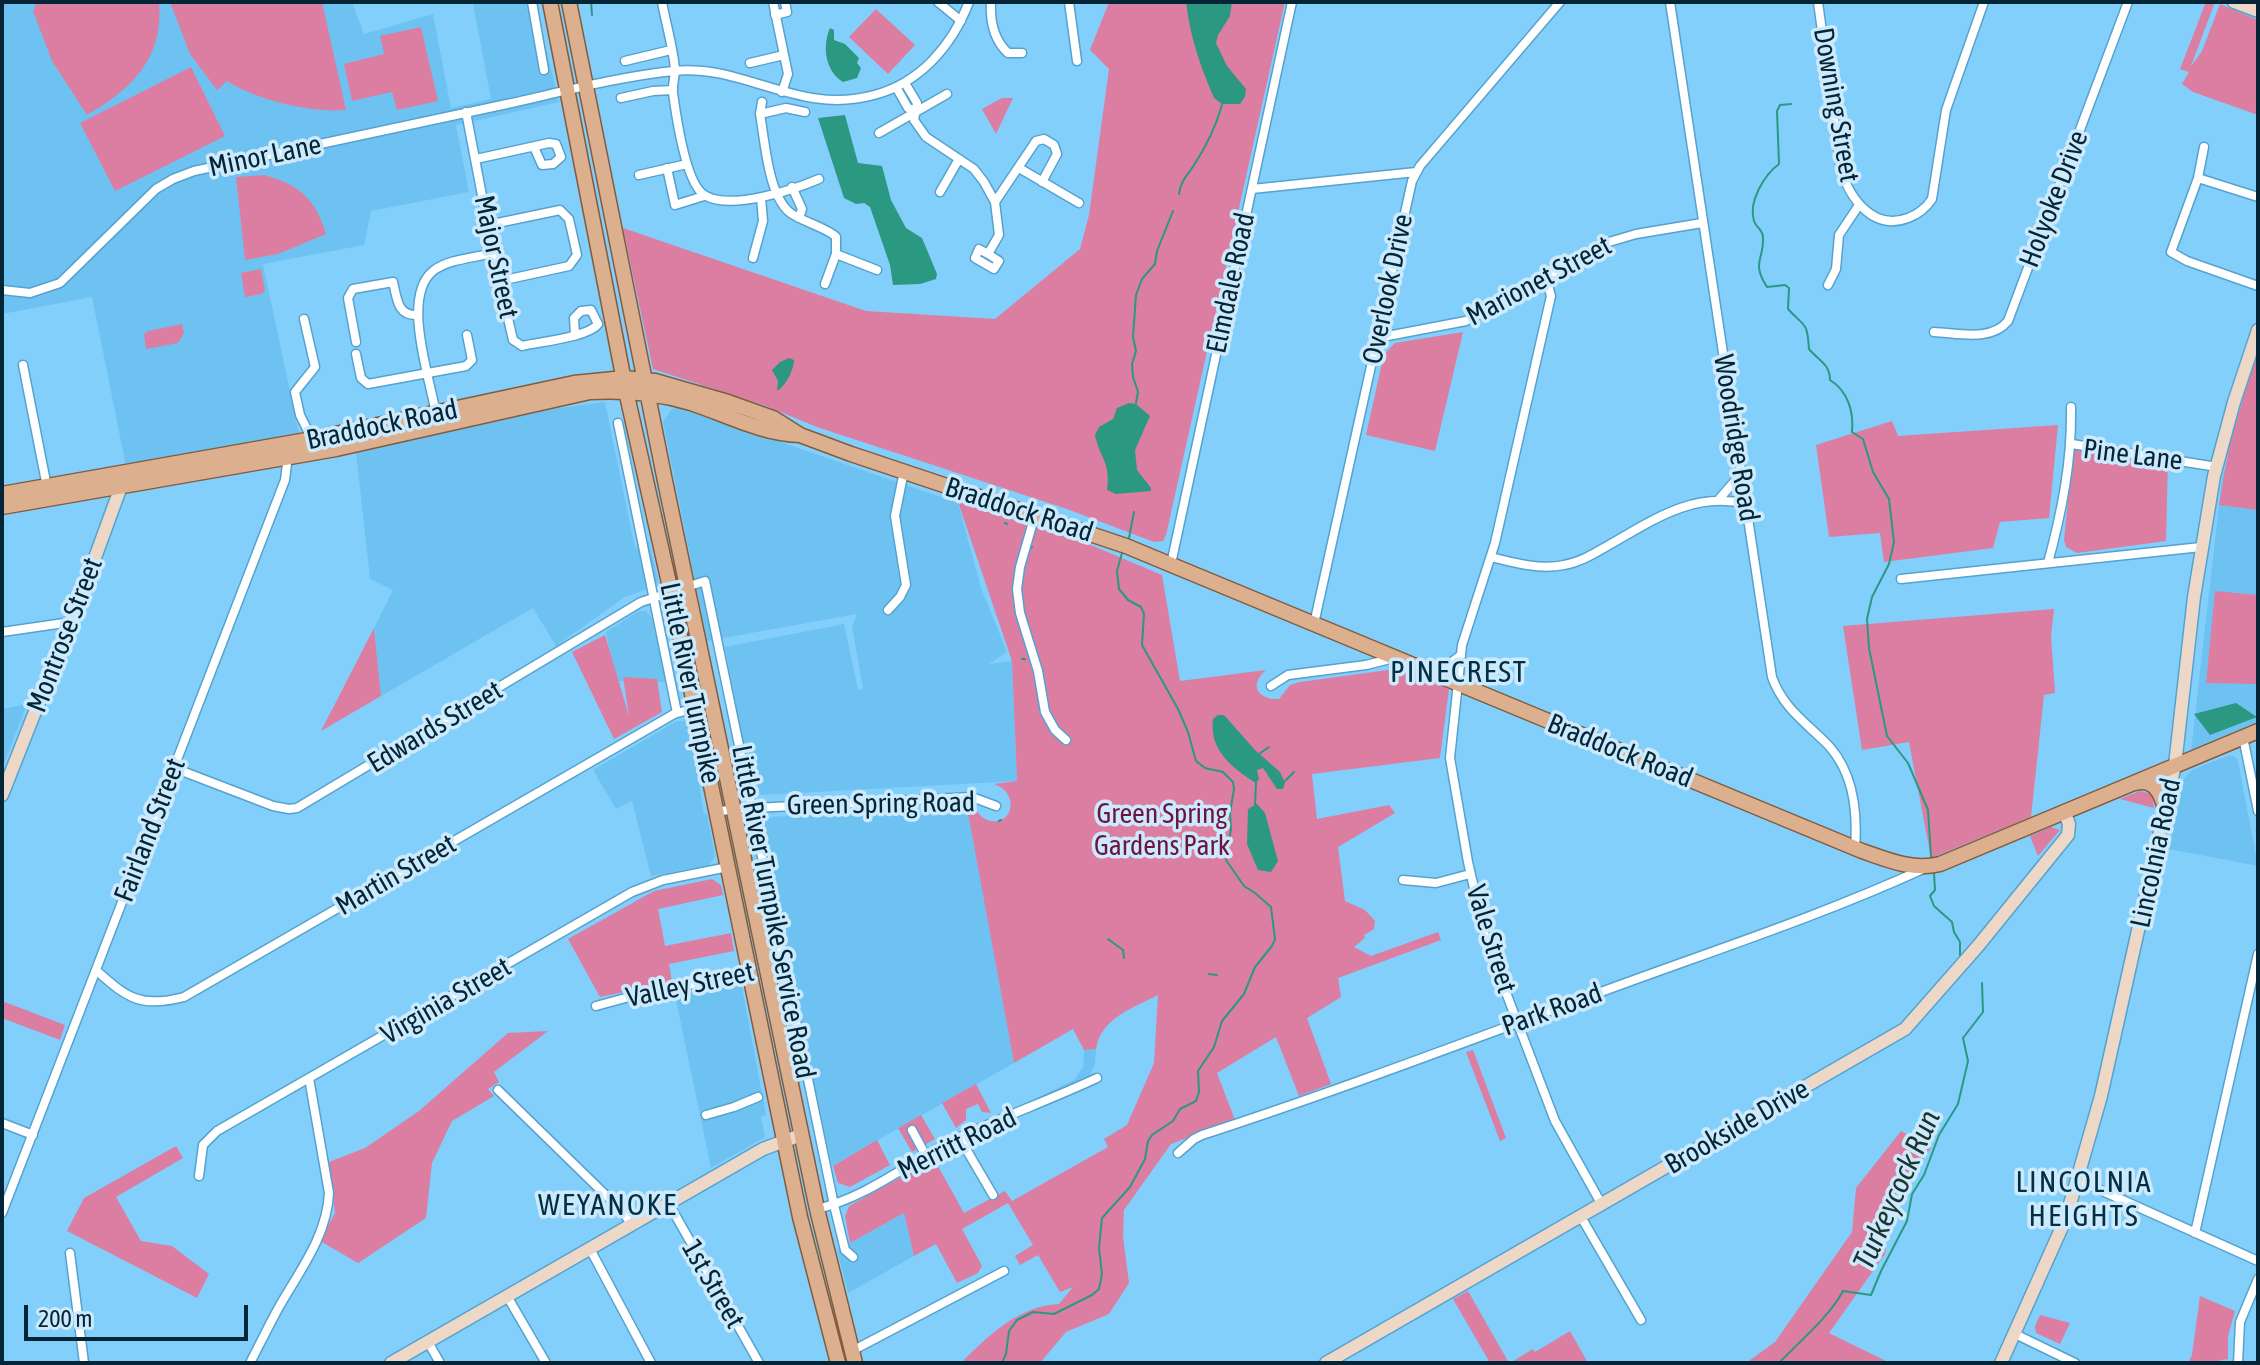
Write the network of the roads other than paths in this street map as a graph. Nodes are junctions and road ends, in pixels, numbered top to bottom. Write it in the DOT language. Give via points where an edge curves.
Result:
graph roads {
  1 [pos="532,2"];
  2 [pos="550,2"];
  3 [pos="569,2"];
  4 [pos="662,2"];
  5 [pos="773,2"];
  6 [pos="785,2"];
  7 [pos="938,2"];
  8 [pos="969,2"];
  9 [pos="991,2"];
  10 [pos="1069,2"];
  11 [pos="1292,2"];
  12 [pos="1560,2"];
  13 [pos="1670,2"];
  14 [pos="1818,2"];
  15 [pos="1984,2"];
  16 [pos="2128,2"];
  17 [pos="2234,2"];
  18 [pos="2258,11"];
  19 [pos="775,15"];
  20 [pos="961,21"];
  21 [pos="671,50"];
  22 [pos="1022,53"];
  23 [pos="784,55"];
  24 [pos="625,61"];
  25 [pos="1077,61"];
  26 [pos="750,63"];
  27 [pos="544,70"];
  28 [pos="675,70"];
  29 [pos="900,85"];
  30 [pos="586,87"];
  31 [pos="673,90"];
  32 [pos="567,91"];
  33 [pos="782,92"];
  34 [pos="947,94"];
  35 [pos="621,98"];
  36 [pos="762,102"];
  37 [pos="916,111"];
  38 [pos="466,112"];
  39 [pos="805,112"];
  40 [pos="760,114"];
  41 [pos="879,133"];
  42 [pos="534,147"];
  43 [pos="2204,147"];
  44 [pos="476,159"];
  45 [pos="959,159"];
  46 [pos="687,164"];
  47 [pos="667,168"];
  48 [pos="1019,168"];
  49 [pos="1416,172"];
  50 [pos="639,175"];
  51 [pos="2198,178"];
  52 [pos="819,179"];
  53 [pos="1042,182"];
  54 [pos="792,187"];
  55 [pos="1252,189"];
  56 [pos="775,192"];
  57 [pos="940,192"];
  58 [pos="704,196"];
  59 [pos="2258,197"];
  60 [pos="761,198"];
  61 [pos="995,202"];
  62 [pos="1079,203"];
  63 [pos="1859,205"];
  64 [pos="799,218"];
  65 [pos="1702,223"];
  66 [pos="488,225"];
  67 [pos="493,253"];
  68 [pos="836,254"];
  69 [pos="988,254"];
  70 [pos="753,258"];
  71 [pos="877,270"];
  72 [pos="1546,278"];
  73 [pos="500,281"];
  74 [pos="825,284"];
  75 [pos="1828,285"];
  76 [pos="2258,286"];
  77 [pos="2,290"];
  78 [pos="416,315"];
  79 [pos="304,319"];
  80 [pos="2258,330"];
  81 [pos="1934,332"];
  82 [pos="467,335"];
  83 [pos="575,335"];
  84 [pos="1377,338"];
  85 [pos="356,342"];
  86 [pos="356,354"];
  87 [pos="23,365"];
  88 [pos="429,372"];
  89 [pos="625,384"];
  90 [pos="647,387"];
  91 [pos="697,405"];
  92 [pos="2071,407"];
  93 [pos="437,420"];
  94 [pos="618,423"];
  95 [pos="800,435"];
  96 [pos="312,439"];
  97 [pos="657,439"];
  98 [pos="630,444"];
  99 [pos="2072,444"];
  100 [pos="287,451"];
  101 [pos="2217,467"];
  102 [pos="904,471"];
  103 [pos="1741,474"];
  104 [pos="123,481"];
  105 [pos="49,493"];
  106 [pos="2,494"];
  107 [pos="1720,498"];
  108 [pos="1746,504"];
  109 [pos="2,507"];
  110 [pos="1035,514"];
  111 [pos="656,528"];
  112 [pos="641,536"];
  113 [pos="2201,547"];
  114 [pos="1491,557"];
  115 [pos="2048,563"];
  116 [pos="1171,564"];
  117 [pos="1901,579"];
  118 [pos="688,588"];
  119 [pos="671,592"];
  120 [pos="654,598"];
  121 [pos="888,610"];
  122 [pos="71,622"];
  123 [pos="1314,624"];
  124 [pos="678,626"];
  125 [pos="2,632"];
  126 [pos="661,632"];
  127 [pos="1461,655"];
  128 [pos="722,658"];
  129 [pos="1395,658"];
  130 [pos="703,662"];
  131 [pos="686,666"];
  132 [pos="669,668"];
  133 [pos="1435,674"];
  134 [pos="1459,684"];
  135 [pos="1271,686"];
  136 [pos="695,708"];
  137 [pos="677,713"];
  138 [pos="2258,731"];
  139 [pos="2243,737"];
  140 [pos="1066,740"];
  141 [pos="2175,765"];
  142 [pos="174,768"];
  143 [pos="2126,785"];
  144 [pos="2,795"];
  145 [pos="996,806"];
  146 [pos="751,808"];
  147 [pos="734,809"];
  148 [pos="2165,809"];
  149 [pos="2064,811"];
  150 [pos="2258,811"];
  151 [pos="716,812"];
  152 [pos="1855,848"];
  153 [pos="728,867"];
  154 [pos="1928,867"];
  155 [pos="1470,874"];
  156 [pos="1403,880"];
  157 [pos="2258,954"];
  158 [pos="784,966"];
  159 [pos="767,970"];
  160 [pos="97,971"];
  161 [pos="750,973"];
  162 [pos="596,1006"];
  163 [pos="1518,1023"];
  164 [pos="309,1078"];
  165 [pos="1097,1078"];
  166 [pos="498,1090"];
  167 [pos="758,1097"];
  168 [pos="706,1115"];
  169 [pos="2,1123"];
  170 [pos="818,1129"];
  171 [pos="912,1130"];
  172 [pos="33,1135"];
  173 [pos="801,1135"];
  174 [pos="959,1137"];
  175 [pos="784,1140"];
  176 [pos="1178,1153"];
  177 [pos="926,1156"];
  178 [pos="199,1176"];
  179 [pos="2078,1180"];
  180 [pos="993,1195"];
  181 [pos="669,1204"];
  182 [pos="834,1205"];
  183 [pos="1602,1205"];
  184 [pos="817,1209"];
  185 [pos="2,1213"];
  186 [pos="1581,1217"];
  187 [pos="632,1225"];
  188 [pos="2195,1233"];
  189 [pos="590,1249"];
  190 [pos="70,1253"];
  191 [pos="853,1257"];
  192 [pos="2258,1261"];
  193 [pos="1004,1271"];
  194 [pos="2258,1279"];
  195 [pos="507,1296"];
  196 [pos="1641,1320"];
  197 [pos="2013,1333"];
  198 [pos="428,1342"];
  199 [pos="854,1357"];
  200 [pos="834,1362"];
  201 [pos="84,1363"];
  202 [pos="250,1363"];
  203 [pos="391,1363"];
  204 [pos="440,1363"];
  205 [pos="546,1363"];
  206 [pos="651,1363"];
  207 [pos="759,1363"];
  208 [pos="1326,1363"];
  209 [pos="2001,1363"];
  210 [pos="2075,1363"];
  211 [pos="2238,1363"];
  1 -- 27 [label="street"];
  2 -- 32 [label="main road, Little River Turnpike"];
  3 -- 30 [label="main road, Little River Turnpike"];
  4 -- 21 [label="street"];
  5 -- 19 [label="street"];
  6 -- 19 [label="street" via="787,12"];
  7 -- 20 [label="street"];
  8 -- 20 [label="street"];
  9 -- 22 [label="street" via="1000,46 1008,53"];
  10 -- 25 [label="street"];
  11 -- 55 [label="street, Elmdale Road"];
  12 -- 49 [label="street, Overlook Drive"];
  13 -- 65 [label="street, Woodridge Road"];
  14 -- 63 [label="street, Downing Street" via="1842,174"];
  15 -- 63 [label="street" via="1946,110 1932,199 1923,210 1896,221 1881,219"];
  16 -- 81 [label="street, Holyoke Drive" via="2008,321 1991,334"];
  17 -- 18 [label="street"];
  19 -- 23 [label="street"];
  20 -- 29 [label="street" via="934,60"];
  21 -- 24 [label="street"];
  21 -- 28 [label="street"];
  23 -- 26 [label="street"];
  23 -- 33 [label="street" via="788,74"];
  28 -- 30 [label="street, Minor Lane"];
  28 -- 31 [label="street"];
  28 -- 33 [label="street, Minor Lane" via="717,73"];
  29 -- 33 [label="street, Minor Lane" via="844,101"];
  29 -- 37 [label="street" via="908,108"];
  30 -- 32 [label="street, Minor Lane"];
  30 -- 90 [label="main road, Little River Turnpike"];
  31 -- 35 [label="street"];
  31 -- 46 [label="street"];
  32 -- 38 [label="street, Minor Lane"];
  32 -- 89 [label="main road, Little River Turnpike"];
  34 -- 37 [label="street"];
  36 -- 40 [label="street"];
  37 -- 41 [label="street"];
  37 -- 45 [label="street" via="914,120 926,137"];
  38 -- 44 [label="street, Major Street"];
  38 -- 77 [label="street, Minor Lane" via="173,179 156,189 60,283 22,294"];
  39 -- 40 [label="street" via="786,108"];
  40 -- 56 [label="street"];
  42 -- 44 [label="street"];
  43 -- 51 [label="street"];
  44 -- 66 [label="street, Major Street"];
  45 -- 57 [label="street"];
  45 -- 61 [label="street" via="974,169"];
  46 -- 47 [label="street"];
  46 -- 58 [label="street" via="692,182"];
  47 -- 50 [label="street"];
  47 -- 58 [label="street" via="675,205"];
  48 -- 53 [label="street"];
  48 -- 53 [label="street" via="1036,141 1054,145 1057,154"];
  48 -- 61 [label="street"];
  49 -- 55 [label="street"];
  49 -- 84 [label="street, Overlook Drive"];
  51 -- 59 [label="street"];
  51 -- 76 [label="street" via="2171,252"];
  52 -- 54 [label="street"];
  53 -- 62 [label="street"];
  54 -- 56 [label="street"];
  54 -- 64 [label="street" via="802,209"];
  55 -- 116 [label="street, Elmdale Road"];
  56 -- 60 [label="street"];
  56 -- 64 [label="street" via="786,210"];
  58 -- 60 [label="street" via="732,202"];
  60 -- 70 [label="street" via="763,221"];
  61 -- 69 [label="street" via="999,235"];
  63 -- 75 [label="street" via="1839,235 1836,269"];
  64 -- 68 [label="street" via="831,232"];
  65 -- 72 [label="street, Marionet Street" via="1609,242"];
  65 -- 103 [label="street, Woodridge Road"];
  66 -- 67 [label="street, Major Street"];
  66 -- 73 [label="street" via="560,210 569,219 577,255 569,266"];
  67 -- 73 [label="street, Major Street"];
  67 -- 78 [label="street" via="432,272 424,282"];
  68 -- 71 [label="street"];
  68 -- 74 [label="street"];
  72 -- 84 [label="street, Marionet Street" via="1466,321"];
  72 -- 114 [label="street, Vale Street" via="1551,296"];
  73 -- 83 [label="street, Major Street" via="513,340 522,346"];
  78 -- 85 [label="street" via="400,309 393,282 353,289 348,298"];
  78 -- 88 [label="street"];
  79 -- 96 [label="street" via="315,367 295,392"];
  80 -- 101 [label="street, Lincolnia Road"];
  82 -- 88 [label="street" via="472,360 466,366"];
  84 -- 123 [label="street, Overlook Drive"];
  86 -- 88 [label="street" via="361,378 368,384"];
  87 -- 105 [label="street"];
  88 -- 93 [label="street"];
  89 -- 90 [label="main road, Braddock Road"];
  89 -- 93 [label="main road, Braddock Road"];
  89 -- 98 [label="main road, Little River Turnpike"];
  90 -- 91 [label="main road, Braddock Road"];
  90 -- 95 [label="main road, Braddock Road" via="701,393 773,418"];
  90 -- 97 [label="main road, Little River Turnpike"];
  91 -- 95 [label="main road, Braddock Road" via="779,435"];
  91 -- 97 [label="main road" via="679,404 663,412"];
  92 -- 99 [label="street"];
  93 -- 96 [label="main road, Braddock Road"];
  93 -- 100 [label="main road, Braddock Road"];
  94 -- 98 [label="street"];
  95 -- 102 [label="main road, Braddock Road"];
  96 -- 100 [label="main road, Braddock Road"];
  97 -- 118 [label="main road, Little River Turnpike"];
  98 -- 111 [label="main road, Little River Turnpike"];
  98 -- 112 [label="street"];
  99 -- 101 [label="street, Pine Lane"];
  99 -- 115 [label="street, Pine Lane"];
  100 -- 104 [label="main road, Braddock Road"];
  100 -- 142 [label="street, Fairland Street" via="285,480"];
  101 -- 113 [label="street, Lincolnia Road"];
  102 -- 110 [label="main road, Braddock Road"];
  102 -- 121 [label="street" via="895,516 906,585"];
  103 -- 107 [label="street"];
  103 -- 108 [label="street, Woodridge Road"];
  104 -- 105 [label="main road, Braddock Road"];
  104 -- 122 [label="street, Montrose Street"];
  105 -- 106 [label="main road, Braddock Road"];
  105 -- 109 [label="main road, Braddock Road"];
  107 -- 108 [label="street"];
  107 -- 114 [label="street" via="1665,514 1568,565"];
  108 -- 152 [label="street, Woodridge Road" via="1772,677 1787,707 1833,750 1846,771 1855,808"];
  110 -- 116 [label="main road, Braddock Road"];
  110 -- 140 [label="street" via="1020,567 1020,613 1045,712"];
  111 -- 112 [label="street"];
  111 -- 119 [label="main road, Little River Turnpike"];
  112 -- 120 [label="street"];
  113 -- 115 [label="street"];
  113 -- 141 [label="street, Lincolnia Road"];
  114 -- 127 [label="street, Vale Street"];
  115 -- 117 [label="street"];
  116 -- 123 [label="main road, Braddock Road"];
  118 -- 119 [label="street, Edwards Street"];
  118 -- 128 [label="street, Little River Turnpike Service Road" via="705,581"];
  118 -- 130 [label="main road, Little River Turnpike"];
  119 -- 120 [label="street, Edwards Street"];
  119 -- 124 [label="main road, Little River Turnpike"];
  120 -- 126 [label="street"];
  120 -- 142 [label="street, Edwards Street" via="297,808 273,806"];
  122 -- 125 [label="street"];
  122 -- 144 [label="street, Montrose Street"];
  123 -- 129 [label="main road, Braddock Road"];
  124 -- 126 [label="street"];
  124 -- 131 [label="main road, Little River Turnpike"];
  126 -- 132 [label="street"];
  127 -- 133 [label="street"];
  127 -- 134 [label="street, Vale Street"];
  128 -- 130 [label="street"];
  128 -- 146 [label="street, Little River Turnpike Service Road"];
  129 -- 133 [label="main road, Braddock Road"];
  129 -- 135 [label="street" via="1288,675"];
  130 -- 147 [label="main road, Little River Turnpike"];
  131 -- 132 [label="street"];
  131 -- 136 [label="main road, Little River Turnpike"];
  132 -- 137 [label="street"];
  133 -- 134 [label="main road, Braddock Road"];
  134 -- 152 [label="main road, Braddock Road"];
  134 -- 155 [label="street, Vale Street" via="1450,758"];
  136 -- 137 [label="street, Martin Street"];
  136 -- 151 [label="main road, Little River Turnpike"];
  137 -- 160 [label="street, Martin Street" via="184,997 140,1001"];
  138 -- 139 [label="main road"];
  139 -- 141 [label="main road"];
  139 -- 150 [label="street"];
  141 -- 143 [label="main road"];
  141 -- 148 [label="street, Lincolnia Road"];
  142 -- 160 [label="street, Fairland Street"];
  143 -- 148 [label="main road" via="2151,783"];
  143 -- 149 [label="main road"];
  145 -- 146 [label="street, Green Spring Road" via="972,797"];
  146 -- 147 [label="street, Green Spring Road"];
  146 -- 158 [label="street, Little River Turnpike Service Road"];
  147 -- 151 [label="street, Green Spring Road"];
  147 -- 159 [label="main road, Little River Turnpike"];
  148 -- 179 [label="street, Lincolnia Road"];
  149 -- 154 [label="main road"];
  149 -- 183 [label="street, Brookside Drive" via="2068,835 1905,1029"];
  151 -- 153 [label="main road, Little River Turnpike"];
  152 -- 154 [label="main road, Braddock Road"];
  153 -- 161 [label="main road, Little River Turnpike"];
  153 -- 164 [label="street, Virginia Street" via="632,892"];
  154 -- 163 [label="street, Park Road"];
  155 -- 156 [label="street" via="1436,883"];
  155 -- 163 [label="street, Vale Street" via="1486,940"];
  157 -- 188 [label="street"];
  158 -- 159 [label="street, Valley Street"];
  158 -- 170 [label="street, Little River Turnpike Service Road"];
  159 -- 161 [label="street, Valley Street"];
  159 -- 173 [label="main road, Little River Turnpike"];
  160 -- 172 [label="street, Fairland Street"];
  161 -- 162 [label="street, Valley Street"];
  161 -- 175 [label="main road, Little River Turnpike"];
  163 -- 176 [label="street, Park Road" via="1202,1135"];
  163 -- 183 [label="street, Vale Street" via="1555,1121"];
  164 -- 178 [label="street, Virginia Street" via="212,1134 200,1151"];
  164 -- 202 [label="street" via="329,1193 326,1218"];
  165 -- 174 [label="street, Merritt Road"];
  166 -- 187 [label="street"];
  167 -- 168 [label="street"];
  169 -- 172 [label="street"];
  170 -- 173 [label="street"];
  170 -- 182 [label="street, Little River Turnpike Service Road"];
  171 -- 177 [label="street"];
  172 -- 185 [label="street, Fairland Street"];
  173 -- 175 [label="street"];
  173 -- 184 [label="main road, Little River Turnpike"];
  174 -- 177 [label="street, Merritt Road"];
  174 -- 180 [label="street"];
  175 -- 181 [label="street"];
  175 -- 200 [label="main road, Little River Turnpike"];
  177 -- 182 [label="street, Merritt Road"];
  179 -- 188 [label="street"];
  179 -- 197 [label="street, Lincolnia Road" via="2059,1236"];
  181 -- 187 [label="street"];
  181 -- 207 [label="street, 1st Street"];
  182 -- 184 [label="street, Merritt Road"];
  182 -- 191 [label="street, Little River Turnpike Service Road" via="845,1250"];
  183 -- 186 [label="street, Brookside Drive"];
  184 -- 199 [label="main road, Little River Turnpike"];
  186 -- 196 [label="street"];
  186 -- 208 [label="street, Brookside Drive"];
  187 -- 189 [label="street"];
  188 -- 192 [label="street"];
  189 -- 195 [label="street"];
  189 -- 206 [label="street"];
  190 -- 201 [label="street"];
  193 -- 199 [label="street"];
  194 -- 211 [label="street" via="2240,1322"];
  195 -- 198 [label="street"];
  195 -- 205 [label="street"];
  197 -- 209 [label="street, Lincolnia Road"];
  197 -- 210 [label="street"];
  198 -- 203 [label="street"];
  198 -- 204 [label="street"];
  199 -- 200 [label="street"];
}
